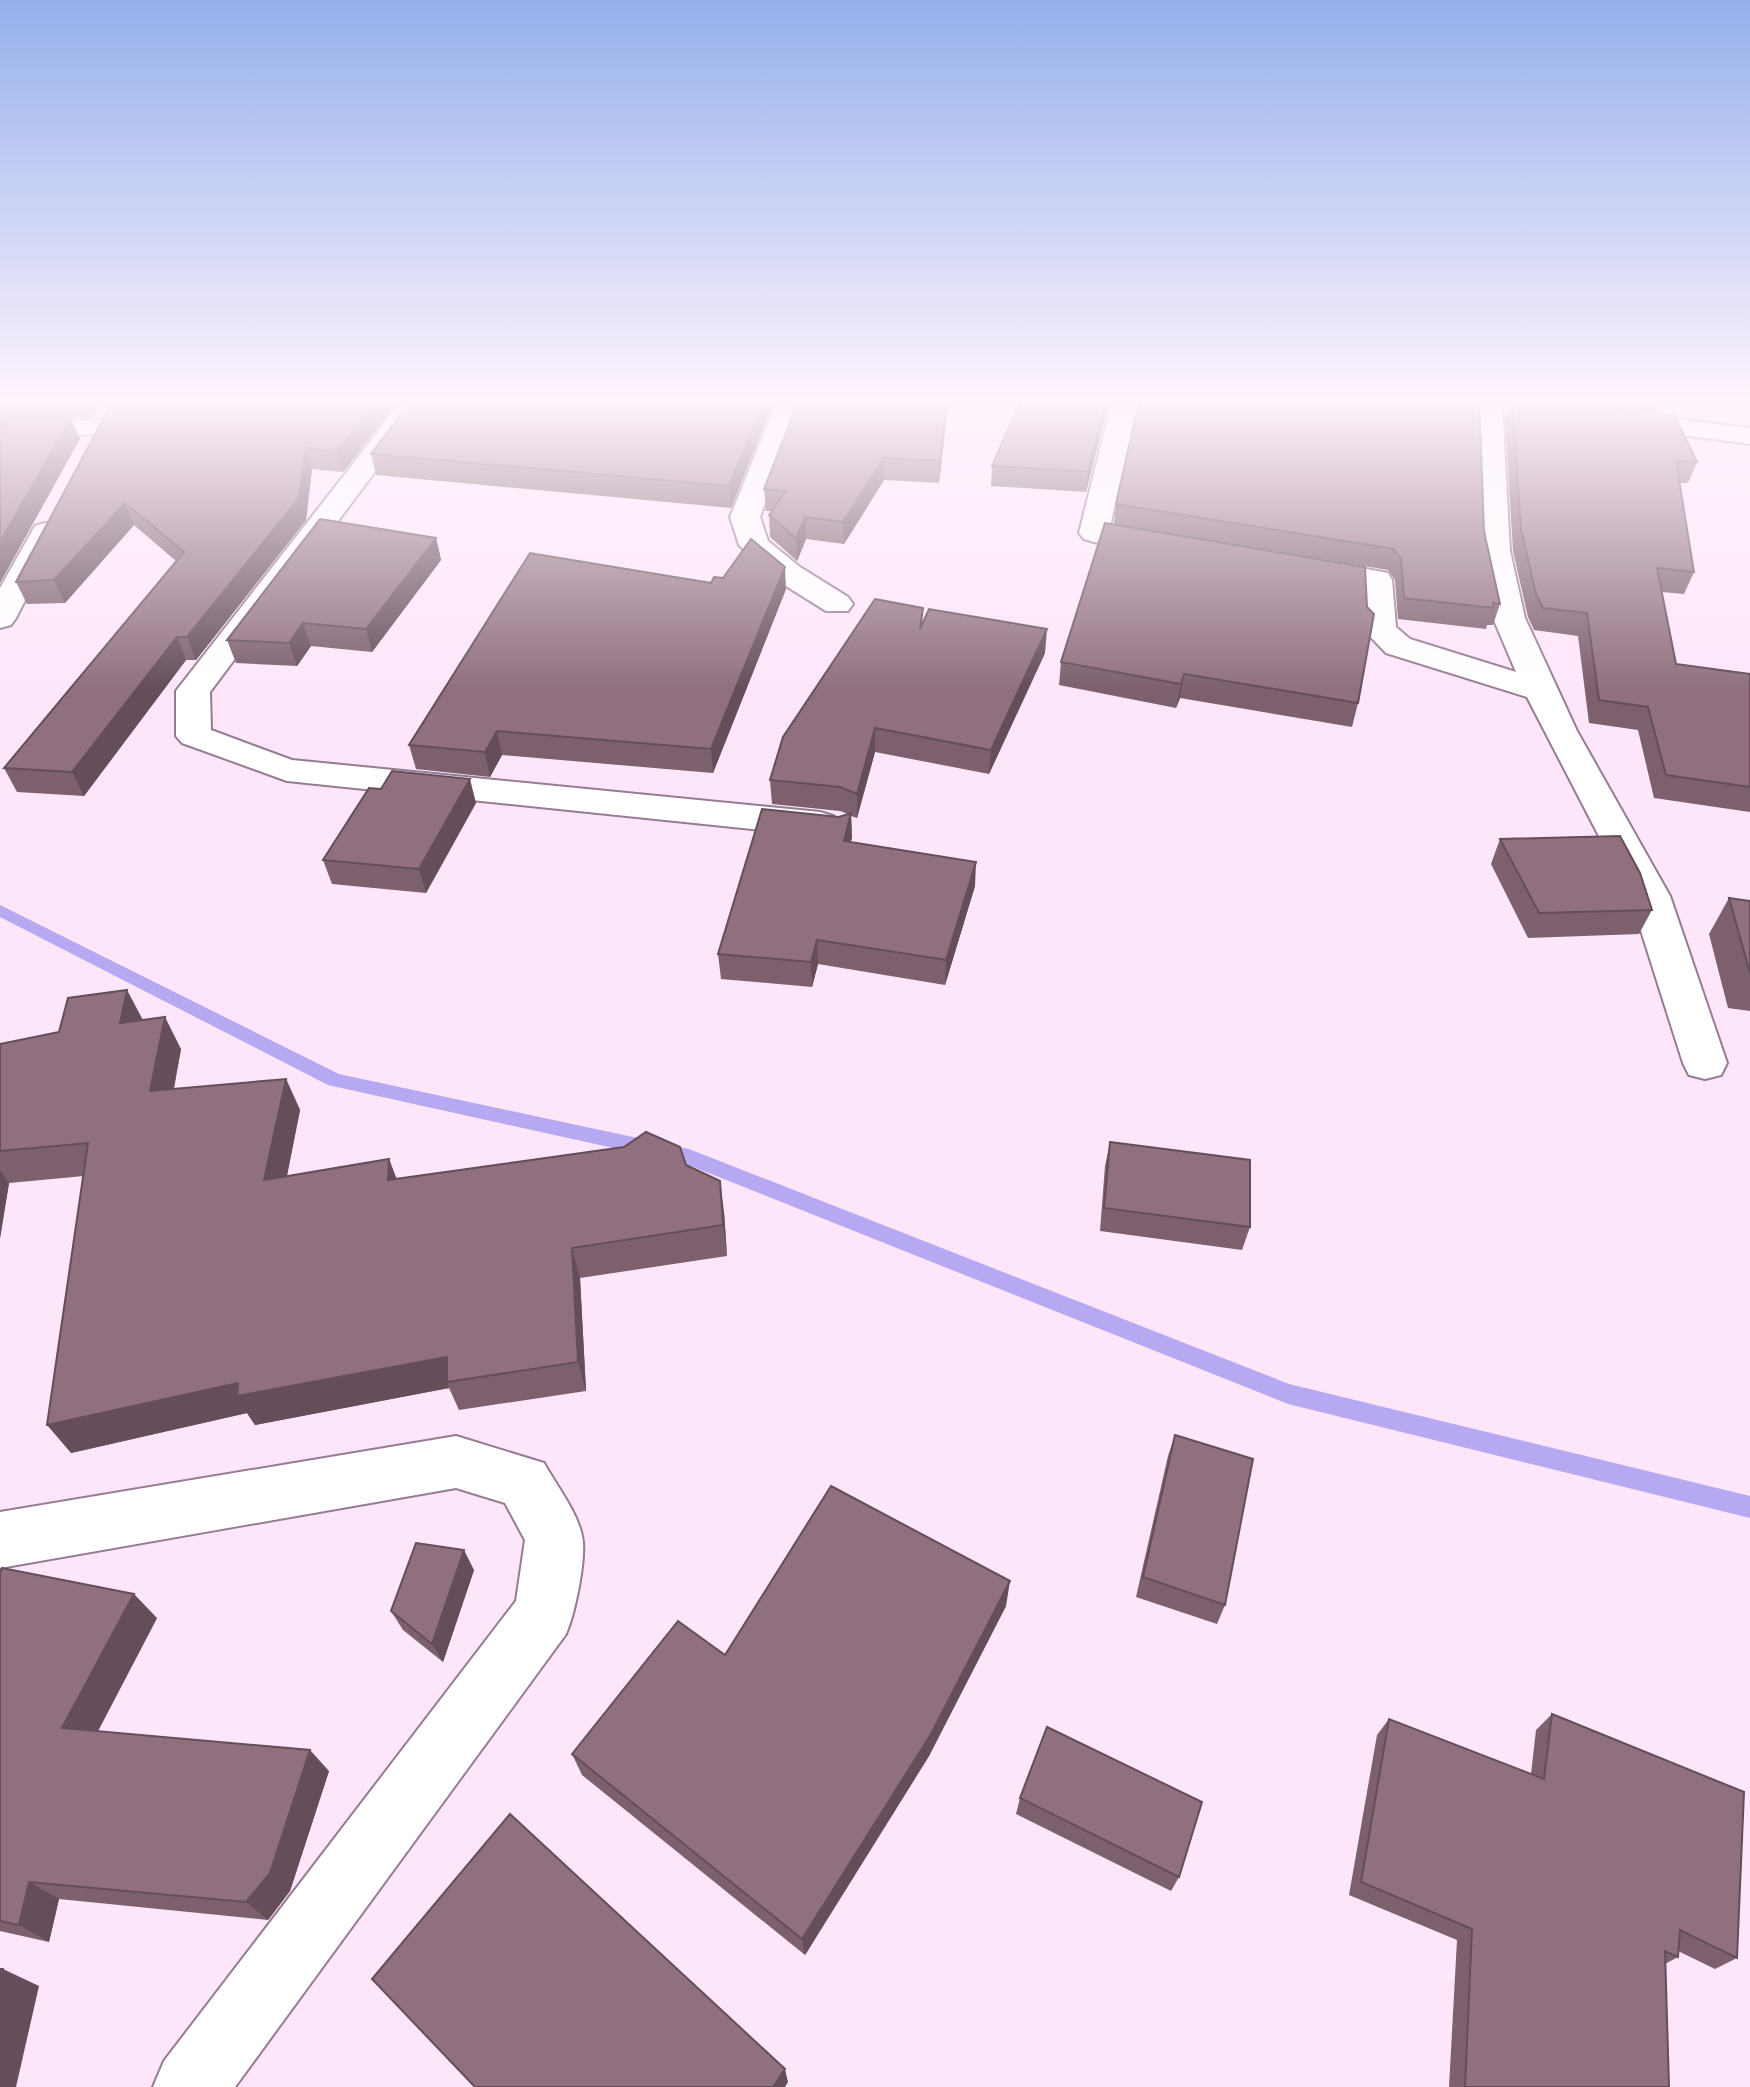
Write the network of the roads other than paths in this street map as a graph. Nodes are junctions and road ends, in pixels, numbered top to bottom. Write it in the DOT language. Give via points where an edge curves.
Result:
graph roads {
  1 [pos="343,494"];
  2 [pos="754,494"];
  3 [pos="1103,494"];
  4 [pos="1493,494"];
  5 [pos="57,511"];
  6 [pos="1186,548"];
  7 [pos="1277,563"];
  8 [pos="837,604"];
  9 [pos="0,618"];
  10 [pos="1544,691"];
  11 [pos="840,826"];
  12 [pos="1705,1063"];
  13 [pos="0,1540"];
  14 [pos="190,2087"];
  1 -- 11 [label="street" via="193,691 194,736 287,770"];
  2 -- 8 [label="street" via="745,517 754,545"];
  3 -- 6 [label="street" via="1094,533"];
  4 -- 10 [label="street" via="1495,551 1509,618"];
  5 -- 9 [label="street"];
  7 -- 10 [label="street" via="1377,580 1380,630 1398,646"];
  10 -- 12 [label="street" via="1559,731 1650,896"];
  13 -- 14 [label="street" via="456,1462 524,1482 554,1537 545,1613"];
}
